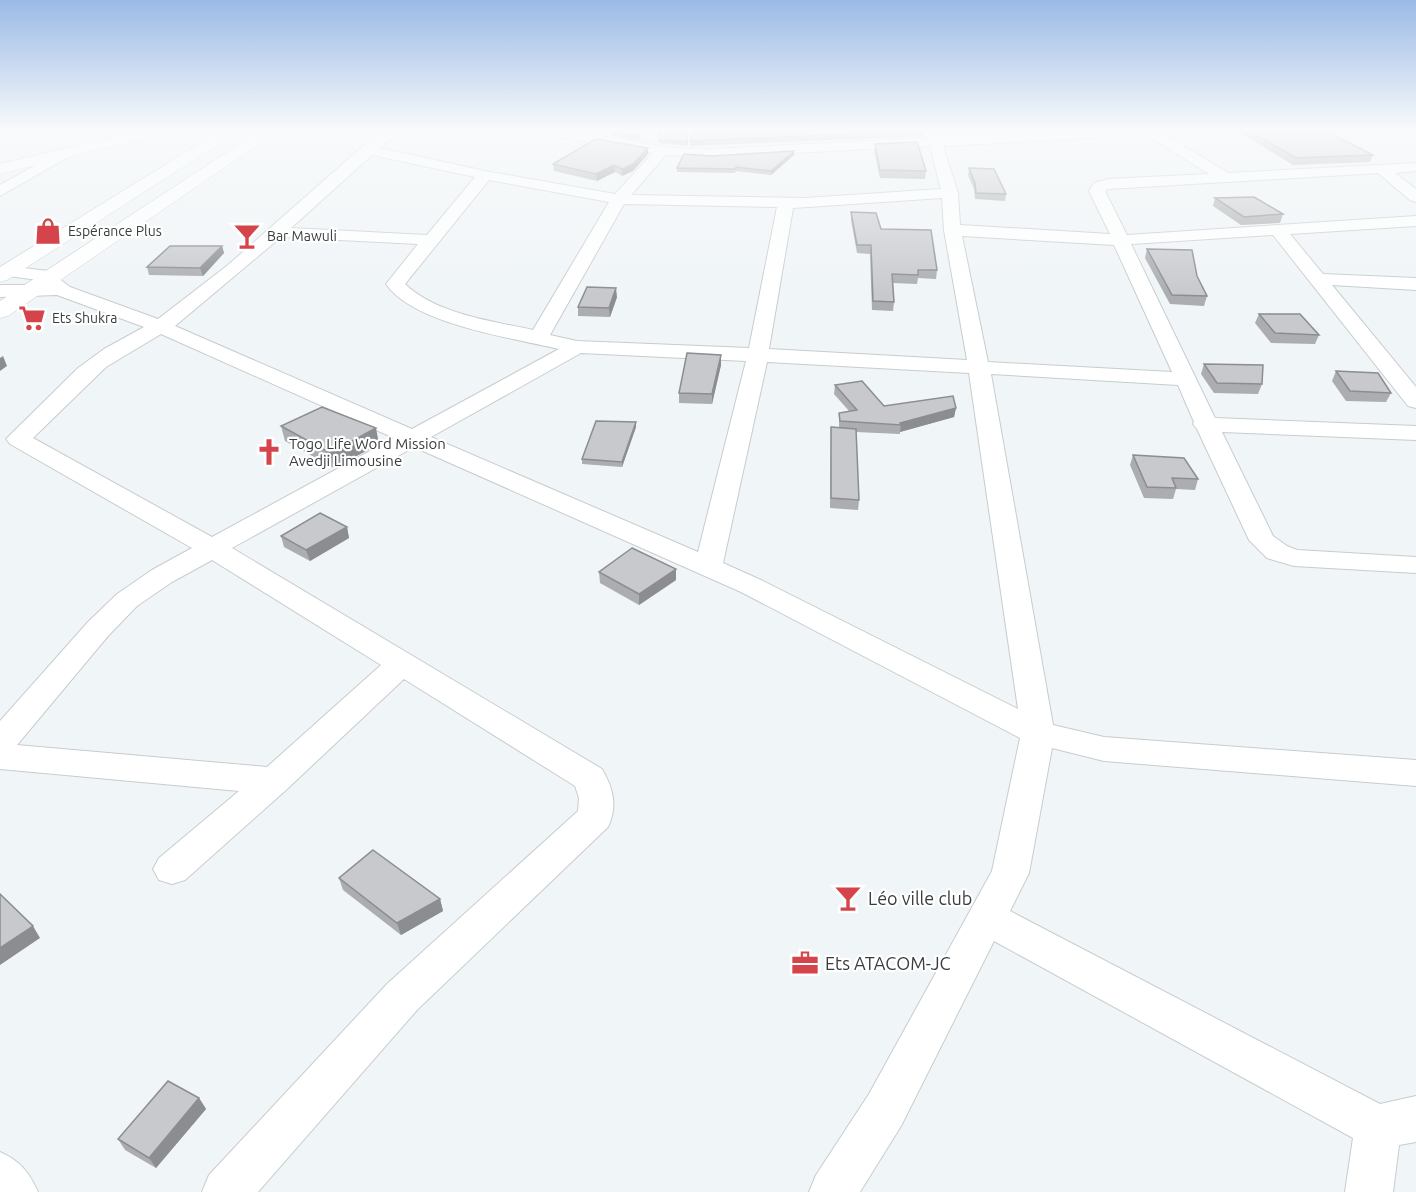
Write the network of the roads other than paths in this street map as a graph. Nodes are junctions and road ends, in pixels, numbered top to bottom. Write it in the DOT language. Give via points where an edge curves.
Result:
graph roads {
  1 [pos="145,184"];
  2 [pos="196,184"];
  3 [pos="331,184"];
  4 [pos="478,184"];
  5 [pos="533,184"];
  6 [pos="633,184"];
  7 [pos="947,184"];
  8 [pos="1137,184"];
  9 [pos="1400,184"];
  10 [pos="950,193"];
  11 [pos="1416,197"];
  12 [pos="619,199"];
  13 [pos="786,203"];
  14 [pos="1416,221"];
  15 [pos="952,230"];
  16 [pos="1278,230"];
  17 [pos="278,232"];
  18 [pos="430,240"];
  19 [pos="1121,240"];
  20 [pos="4,273"];
  21 [pos="1318,279"];
  22 [pos="56,284"];
  23 [pos="1416,284"];
  24 [pos="0,291"];
  25 [pos="27,292"];
  26 [pos="0,311"];
  27 [pos="159,326"];
  28 [pos="539,337"];
  29 [pos="577,347"];
  30 [pos="758,355"];
  31 [pos="979,368"];
  32 [pos="1186,379"];
  33 [pos="1416,401"];
  34 [pos="1204,423"];
  35 [pos="1416,433"];
  36 [pos="411,437"];
  37 [pos="9,447"];
  38 [pos="212,548"];
  39 [pos="1416,565"];
  40 [pos="708,567"];
  41 [pos="402,663"];
  42 [pos="1038,733"];
  43 [pos="0,743"];
  44 [pos="0,756"];
  45 [pos="1416,773"];
  46 [pos="274,782"];
  47 [pos="172,869"];
  48 [pos="987,918"];
  49 [pos="1397,1123"];
  50 [pos="0,1176"];
  51 [pos="14,1192"];
  52 [pos="226,1192"];
  53 [pos="833,1192"];
  54 [pos="1369,1192"];
  1 -- 20 [label="main road"];
  2 -- 22 [label="main road"];
  3 -- 17 [label="street"];
  4 -- 18 [label="street"];
  5 -- 12 [label="street"];
  6 -- 12 [label="street"];
  7 -- 10 [label="street"];
  8 -- 19 [label="street" via="1099,186 1097,191"];
  9 -- 11 [label="street"];
  10 -- 13 [label="street"];
  10 -- 15 [label="street"];
  12 -- 13 [label="street"];
  12 -- 28 [label="street"];
  13 -- 30 [label="street"];
  14 -- 16 [label="street"];
  15 -- 19 [label="street"];
  15 -- 31 [label="street"];
  16 -- 19 [label="street"];
  16 -- 21 [label="street"];
  17 -- 18 [label="street"];
  17 -- 27 [label="street" via="177,316"];
  18 -- 28 [label="street" via="398,279 398,289 451,317"];
  19 -- 32 [label="street"];
  20 -- 22 [label="street" via="32,272"];
  21 -- 23 [label="street"];
  21 -- 33 [label="street"];
  22 -- 25 [label="main road"];
  22 -- 27 [label="street"];
  24 -- 25 [label="street"];
  25 -- 26 [label="main road"];
  27 -- 36 [label="street"];
  27 -- 37 [label="street" via="90,368"];
  28 -- 29 [label="street"];
  29 -- 30 [label="street"];
  29 -- 36 [label="street"];
  30 -- 31 [label="street"];
  30 -- 40 [label="street"];
  31 -- 32 [label="street"];
  31 -- 42 [label="street"];
  32 -- 34 [label="street"];
  34 -- 35 [label="street"];
  34 -- 39 [label="street" via="1262,540 1277,552 1294,558"];
  36 -- 38 [label="street"];
  36 -- 40 [label="street"];
  37 -- 38 [label="street"];
  38 -- 41 [label="street"];
  38 -- 43 [label="street" via="127,600"];
  40 -- 42 [label="street"];
  41 -- 46 [label="street"];
  41 -- 52 [label="street" via="590,778 597,798 595,817 402,997"];
  42 -- 45 [label="street" via="1104,749"];
  42 -- 48 [label="street" via="1010,873"];
  44 -- 46 [label="street"];
  46 -- 47 [label="street"];
  48 -- 49 [label="street"];
  48 -- 53 [label="street" via="885,1110"];
  49 -- 54 [label="street"];
  50 -- 51 [label="street"];
}
